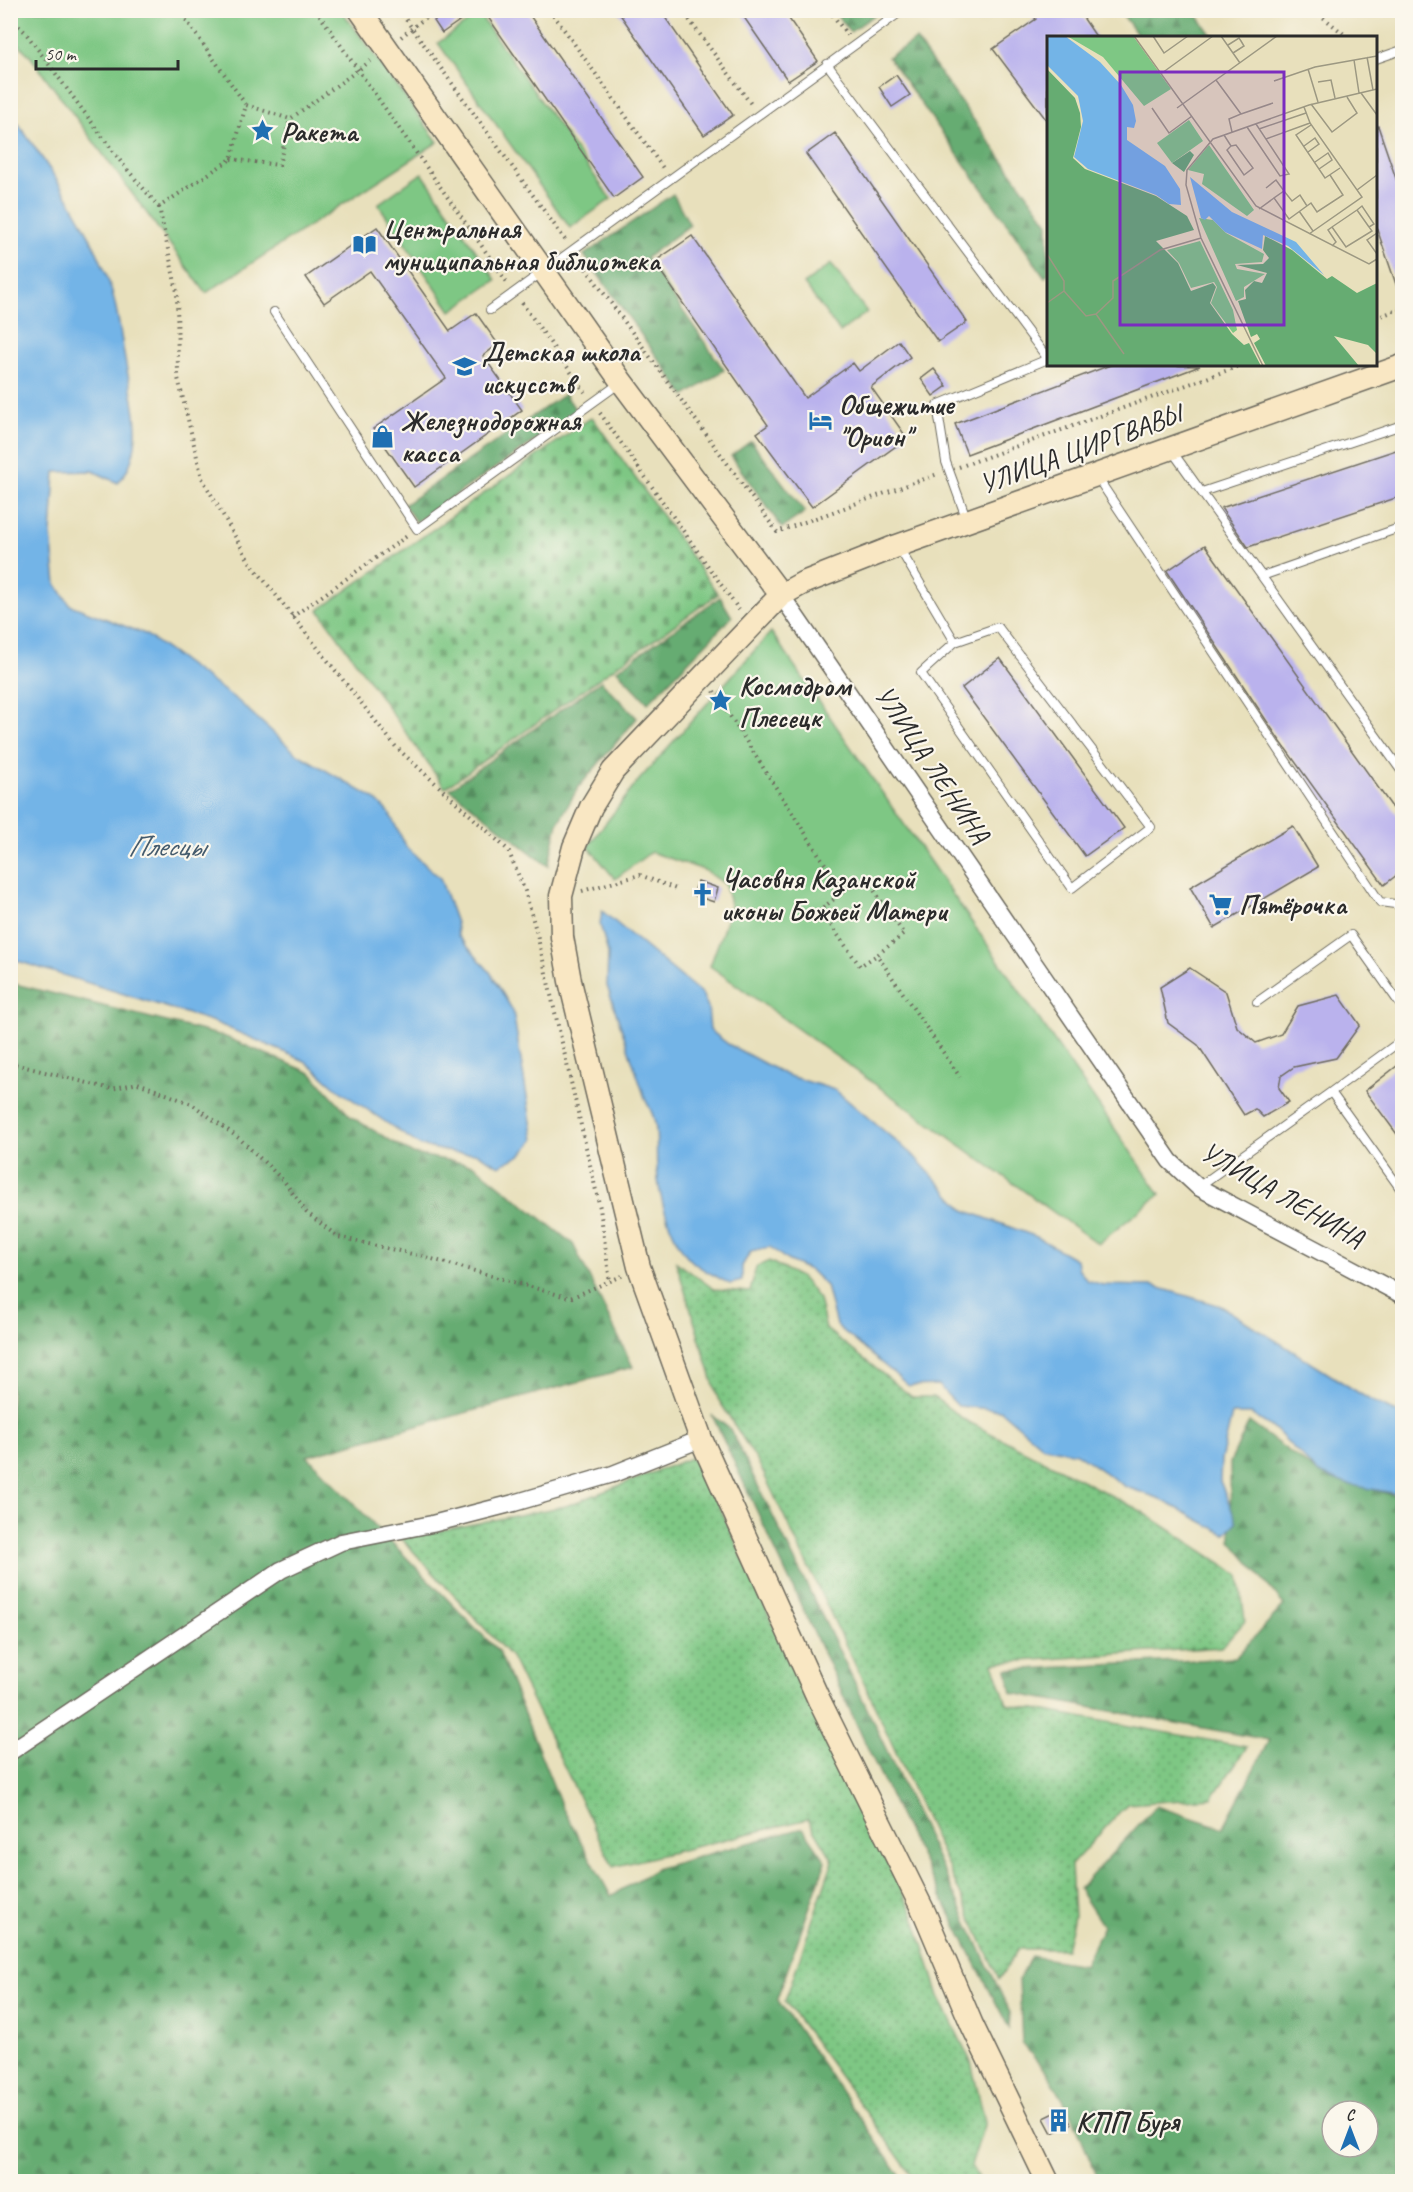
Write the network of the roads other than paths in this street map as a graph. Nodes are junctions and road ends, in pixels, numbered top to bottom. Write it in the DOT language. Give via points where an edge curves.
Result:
graph roads {
  1 [pos="360,10"];
  2 [pos="903,10"];
  3 [pos="1402,50"];
  4 [pos="1377,59"];
  5 [pos="827,64"];
  6 [pos="544,270"];
  7 [pos="490,310"];
  8 [pos="274,312"];
  9 [pos="1047,358"];
  10 [pos="1047,359"];
  11 [pos="1402,366"];
  12 [pos="621,381"];
  13 [pos="1402,425"];
  14 [pos="1170,448"];
  15 [pos="1096,475"];
  16 [pos="1202,492"];
  17 [pos="967,520"];
  18 [pos="1402,527"];
  19 [pos="897,546"];
  20 [pos="1262,576"];
  21 [pos="781,595"];
  22 [pos="955,642"];
  23 [pos="1402,772"];
  24 [pos="1402,906"];
  25 [pos="1257,1002"];
  26 [pos="1402,1007"];
  27 [pos="1402,1040"];
  28 [pos="1331,1092"];
  29 [pos="1198,1187"];
  30 [pos="1402,1191"];
  31 [pos="1402,1295"];
  32 [pos="701,1439"];
  33 [pos="10,1752"];
  34 [pos="1048,2181"];
  1 -- 6 [label="main road, УЛИЦА ЛЕНИНА"];
  2 -- 5 [label="lane"];
  3 -- 4 [label="lane"];
  5 -- 6 [label="lane"];
  5 -- 9 [label="lane"];
  6 -- 7 [label="lane"];
  6 -- 12 [label="main road, УЛИЦА ЛЕНИНА"];
  8 -- 12 [label="lane" via="417,529"];
  10 -- 17 [label="lane" via="937,405 949,471"];
  11 -- 14 [label="main road, УЛИЦА ЦИРГВАВЫ"];
  12 -- 21 [label="main road, УЛИЦА ЛЕНИНА"];
  13 -- 16 [label="lane"];
  14 -- 15 [label="main road, УЛИЦА ЦИРГВАВЫ"];
  14 -- 16 [label="lane"];
  15 -- 17 [label="main road, УЛИЦА ЦИРГВАВЫ"];
  15 -- 24 [label="lane" via="1380,902"];
  16 -- 20 [label="lane"];
  17 -- 19 [label="main road, УЛИЦА ЦИРГВАВЫ"];
  18 -- 20 [label="lane"];
  19 -- 21 [label="main road, УЛИЦА ЦИРГВАВЫ"];
  19 -- 22 [label="lane"];
  20 -- 23 [label="lane"];
  21 -- 29 [label="street, УЛИЦА ЛЕНИНА" via="1170,1161"];
  21 -- 32 [label="main road, УЛИЦА ЦИРГВАВЫ" via="613,771 578,837 561,896 562,937 570,981 639,1267"];
  22 -- 22 [label="lane" via="921,673 1072,888 1151,827 998,627"];
  25 -- 26 [label="lane" via="1351,935"];
  27 -- 28 [label="lane"];
  28 -- 29 [label="lane"];
  28 -- 30 [label="lane"];
  29 -- 31 [label="street, УЛИЦА ЛЕНИНА"];
  32 -- 33 [label="street" via="613,1474 514,1503 341,1542 281,1570"];
  32 -- 34 [label="main road, УЛИЦА ЦИРГВАВЫ" via="819,1700 925,1914 972,2025"];
}
